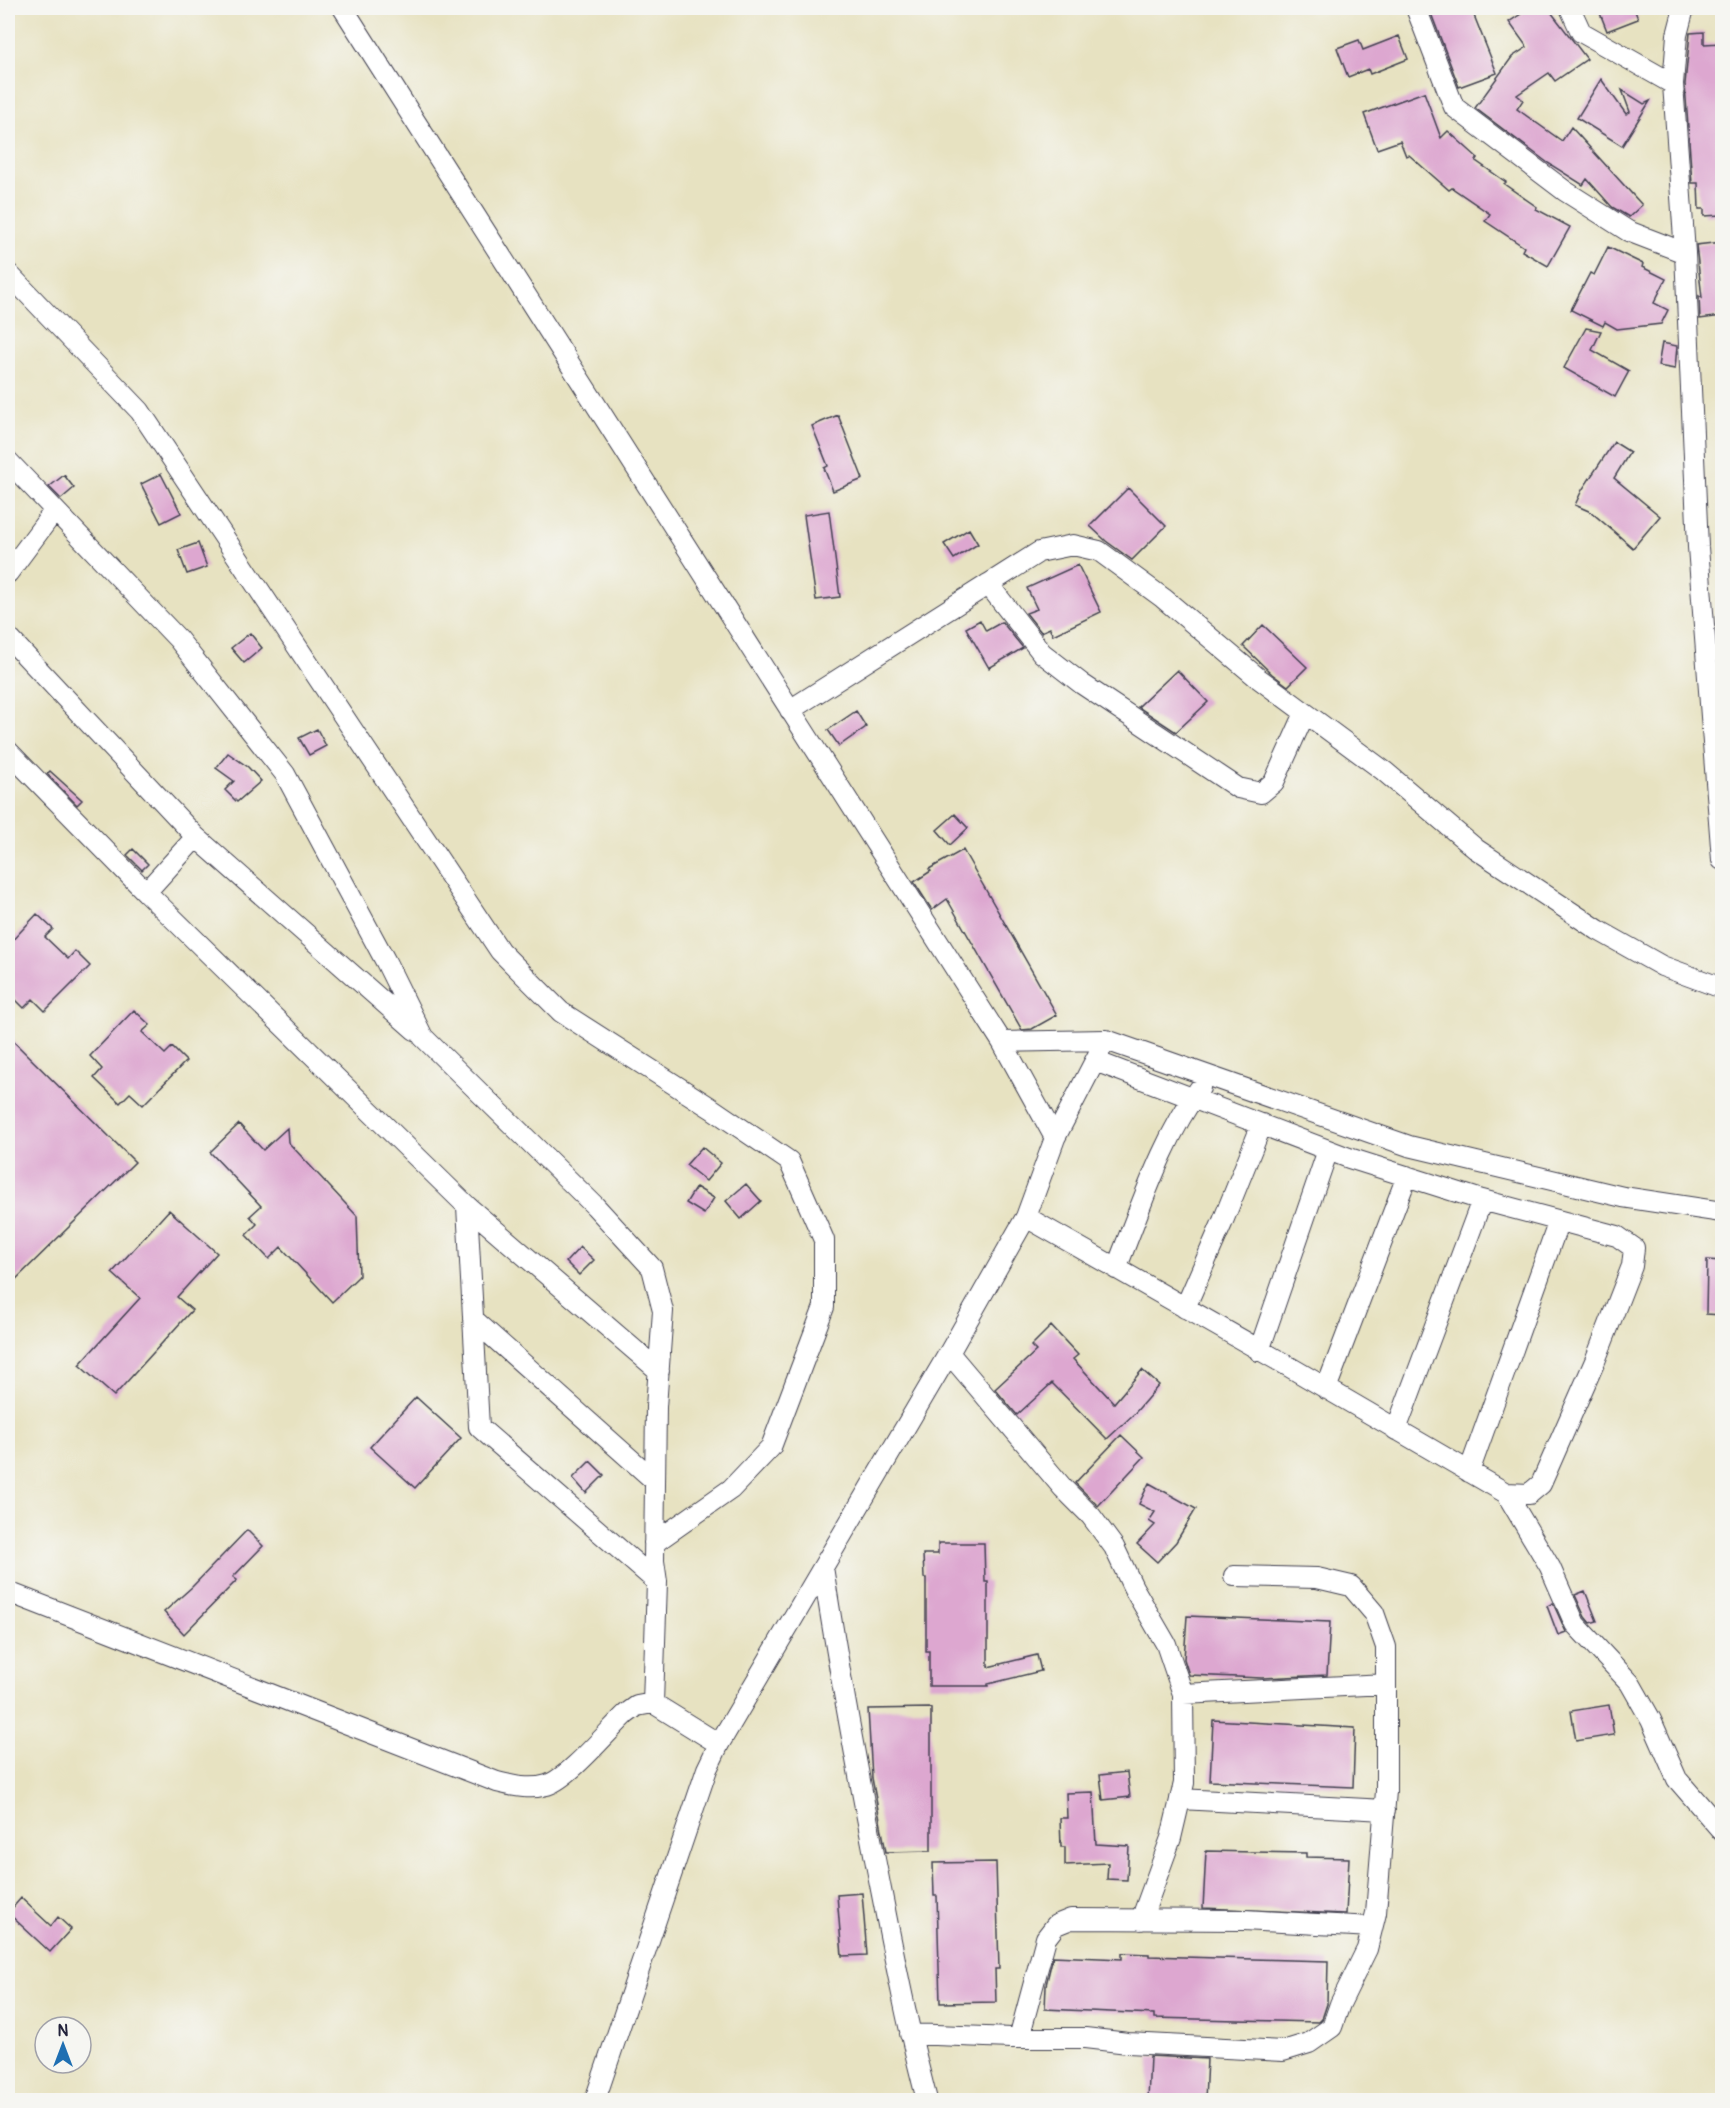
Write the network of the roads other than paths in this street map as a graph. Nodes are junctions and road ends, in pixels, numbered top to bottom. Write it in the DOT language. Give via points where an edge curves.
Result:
graph roads {
  1 [pos="343,8"];
  2 [pos="1416,8"];
  3 [pos="1570,8"];
  4 [pos="1684,8"];
  5 [pos="1674,84"];
  6 [pos="1685,253"];
  7 [pos="8,273"];
  8 [pos="8,461"];
  9 [pos="55,510"];
  10 [pos="8,573"];
  11 [pos="988,584"];
  12 [pos="8,637"];
  13 [pos="790,710"];
  14 [pos="1305,712"];
  15 [pos="8,751"];
  16 [pos="196,837"];
  17 [pos="1722,860"];
  18 [pos="146,892"];
  19 [pos="1722,988"];
  20 [pos="423,1037"];
  21 [pos="1106,1040"];
  22 [pos="1002,1042"];
  23 [pos="1095,1061"];
  24 [pos="1209,1076"];
  25 [pos="1193,1097"];
  26 [pos="1262,1124"];
  27 [pos="1055,1138"];
  28 [pos="1328,1150"];
  29 [pos="1407,1176"];
  30 [pos="1482,1200"];
  31 [pos="466,1206"];
  32 [pos="1722,1212"];
  33 [pos="1026,1217"];
  34 [pos="1559,1221"];
  35 [pos="1116,1269"];
  36 [pos="1185,1308"];
  37 [pos="473,1319"];
  38 [pos="1259,1351"];
  39 [pos="949,1353"];
  40 [pos="658,1371"];
  41 [pos="1326,1389"];
  42 [pos="1396,1430"];
  43 [pos="1469,1472"];
  44 [pos="655,1481"];
  45 [pos="1506,1493"];
  46 [pos="654,1543"];
  47 [pos="823,1567"];
  48 [pos="1234,1576"];
  49 [pos="657,1582"];
  50 [pos="8,1592"];
  51 [pos="1386,1684"];
  52 [pos="1183,1694"];
  53 [pos="653,1703"];
  54 [pos="719,1744"];
  55 [pos="1180,1799"];
  56 [pos="1385,1810"];
  57 [pos="1722,1831"];
  58 [pos="1141,1920"];
  59 [pos="1372,1927"];
  60 [pos="910,2034"];
  61 [pos="1019,2038"];
  62 [pos="595,2100"];
  63 [pos="927,2100"];
  1 -- 13 [label="street"];
  2 -- 6 [label="street" via="1454,107 1565,191 1628,231"];
  3 -- 5 [label="street" via="1581,32"];
  4 -- 5 [label="street" via="1677,35"];
  5 -- 6 [label="street"];
  6 -- 17 [label="street" via="1698,547"];
  7 -- 46 [label="street" via="140,411 500,951 561,1012 789,1161 824,1240 824,1308 771,1447 731,1490"];
  8 -- 9 [label="street"];
  9 -- 10 [label="street"];
  9 -- 20 [label="street" via="178,639 285,774"];
  11 -- 13 [label="street"];
  11 -- 14 [label="street" via="1038,552 1073,545 1099,551"];
  11 -- 14 [label="street" via="1042,653 1238,788 1261,793 1274,782"];
  12 -- 16 [label="street"];
  13 -- 22 [label="street"];
  14 -- 19 [label="street" via="1384,771 1476,849 1570,912 1662,966"];
  15 -- 18 [label="street"];
  16 -- 18 [label="street"];
  16 -- 20 [label="street"];
  18 -- 31 [label="street"];
  20 -- 40 [label="street" via="595,1206 652,1268 663,1311"];
  21 -- 22 [label="street"];
  21 -- 23 [label="street"];
  21 -- 24 [label="street"];
  22 -- 27 [label="street"];
  23 -- 25 [label="street"];
  23 -- 27 [label="street"];
  24 -- 25 [label="street"];
  24 -- 32 [label="street" via="1409,1146 1623,1197"];
  25 -- 26 [label="street"];
  25 -- 35 [label="street" via="1160,1162"];
  26 -- 28 [label="street"];
  26 -- 36 [label="street"];
  27 -- 33 [label="street"];
  28 -- 29 [label="street"];
  28 -- 38 [label="street"];
  29 -- 30 [label="street"];
  29 -- 41 [label="street"];
  30 -- 34 [label="street"];
  30 -- 42 [label="street"];
  31 -- 37 [label="street"];
  31 -- 40 [label="street"];
  33 -- 35 [label="street"];
  33 -- 39 [label="street"];
  34 -- 43 [label="street"];
  34 -- 45 [label="street" via="1617,1236 1634,1248 1632,1266 1541,1484 1529,1494"];
  35 -- 36 [label="street"];
  36 -- 38 [label="street"];
  37 -- 44 [label="street"];
  37 -- 49 [label="street" via="479,1427"];
  38 -- 41 [label="street"];
  39 -- 47 [label="street"];
  39 -- 52 [label="street" via="1114,1547 1166,1644"];
  40 -- 44 [label="street"];
  41 -- 42 [label="street"];
  42 -- 43 [label="street"];
  43 -- 45 [label="street"];
  44 -- 46 [label="street"];
  45 -- 57 [label="street" via="1550,1567 1575,1624 1630,1683 1677,1779"];
  46 -- 49 [label="street"];
  47 -- 54 [label="street"];
  47 -- 60 [label="street" via="842,1686"];
  48 -- 51 [label="street" via="1317,1578 1351,1586 1374,1613 1386,1647"];
  49 -- 53 [label="street"];
  50 -- 53 [label="street" via="521,1788 548,1785 566,1773 626,1714 637,1706"];
  51 -- 52 [label="street"];
  51 -- 56 [label="street"];
  52 -- 55 [label="street" via="1184,1783"];
  53 -- 54 [label="street"];
  54 -- 62 [label="street" via="707,1769"];
  55 -- 56 [label="street"];
  55 -- 58 [label="street" via="1171,1838"];
  56 -- 59 [label="street"];
  58 -- 59 [label="street" via="1244,1920"];
  58 -- 61 [label="street" via="1071,1919 1056,1925 1046,1938"];
  59 -- 61 [label="street" via="1367,1949 1332,2026 1310,2043 1283,2051 1085,2038"];
  60 -- 61 [label="street"];
  60 -- 63 [label="street"];
}
